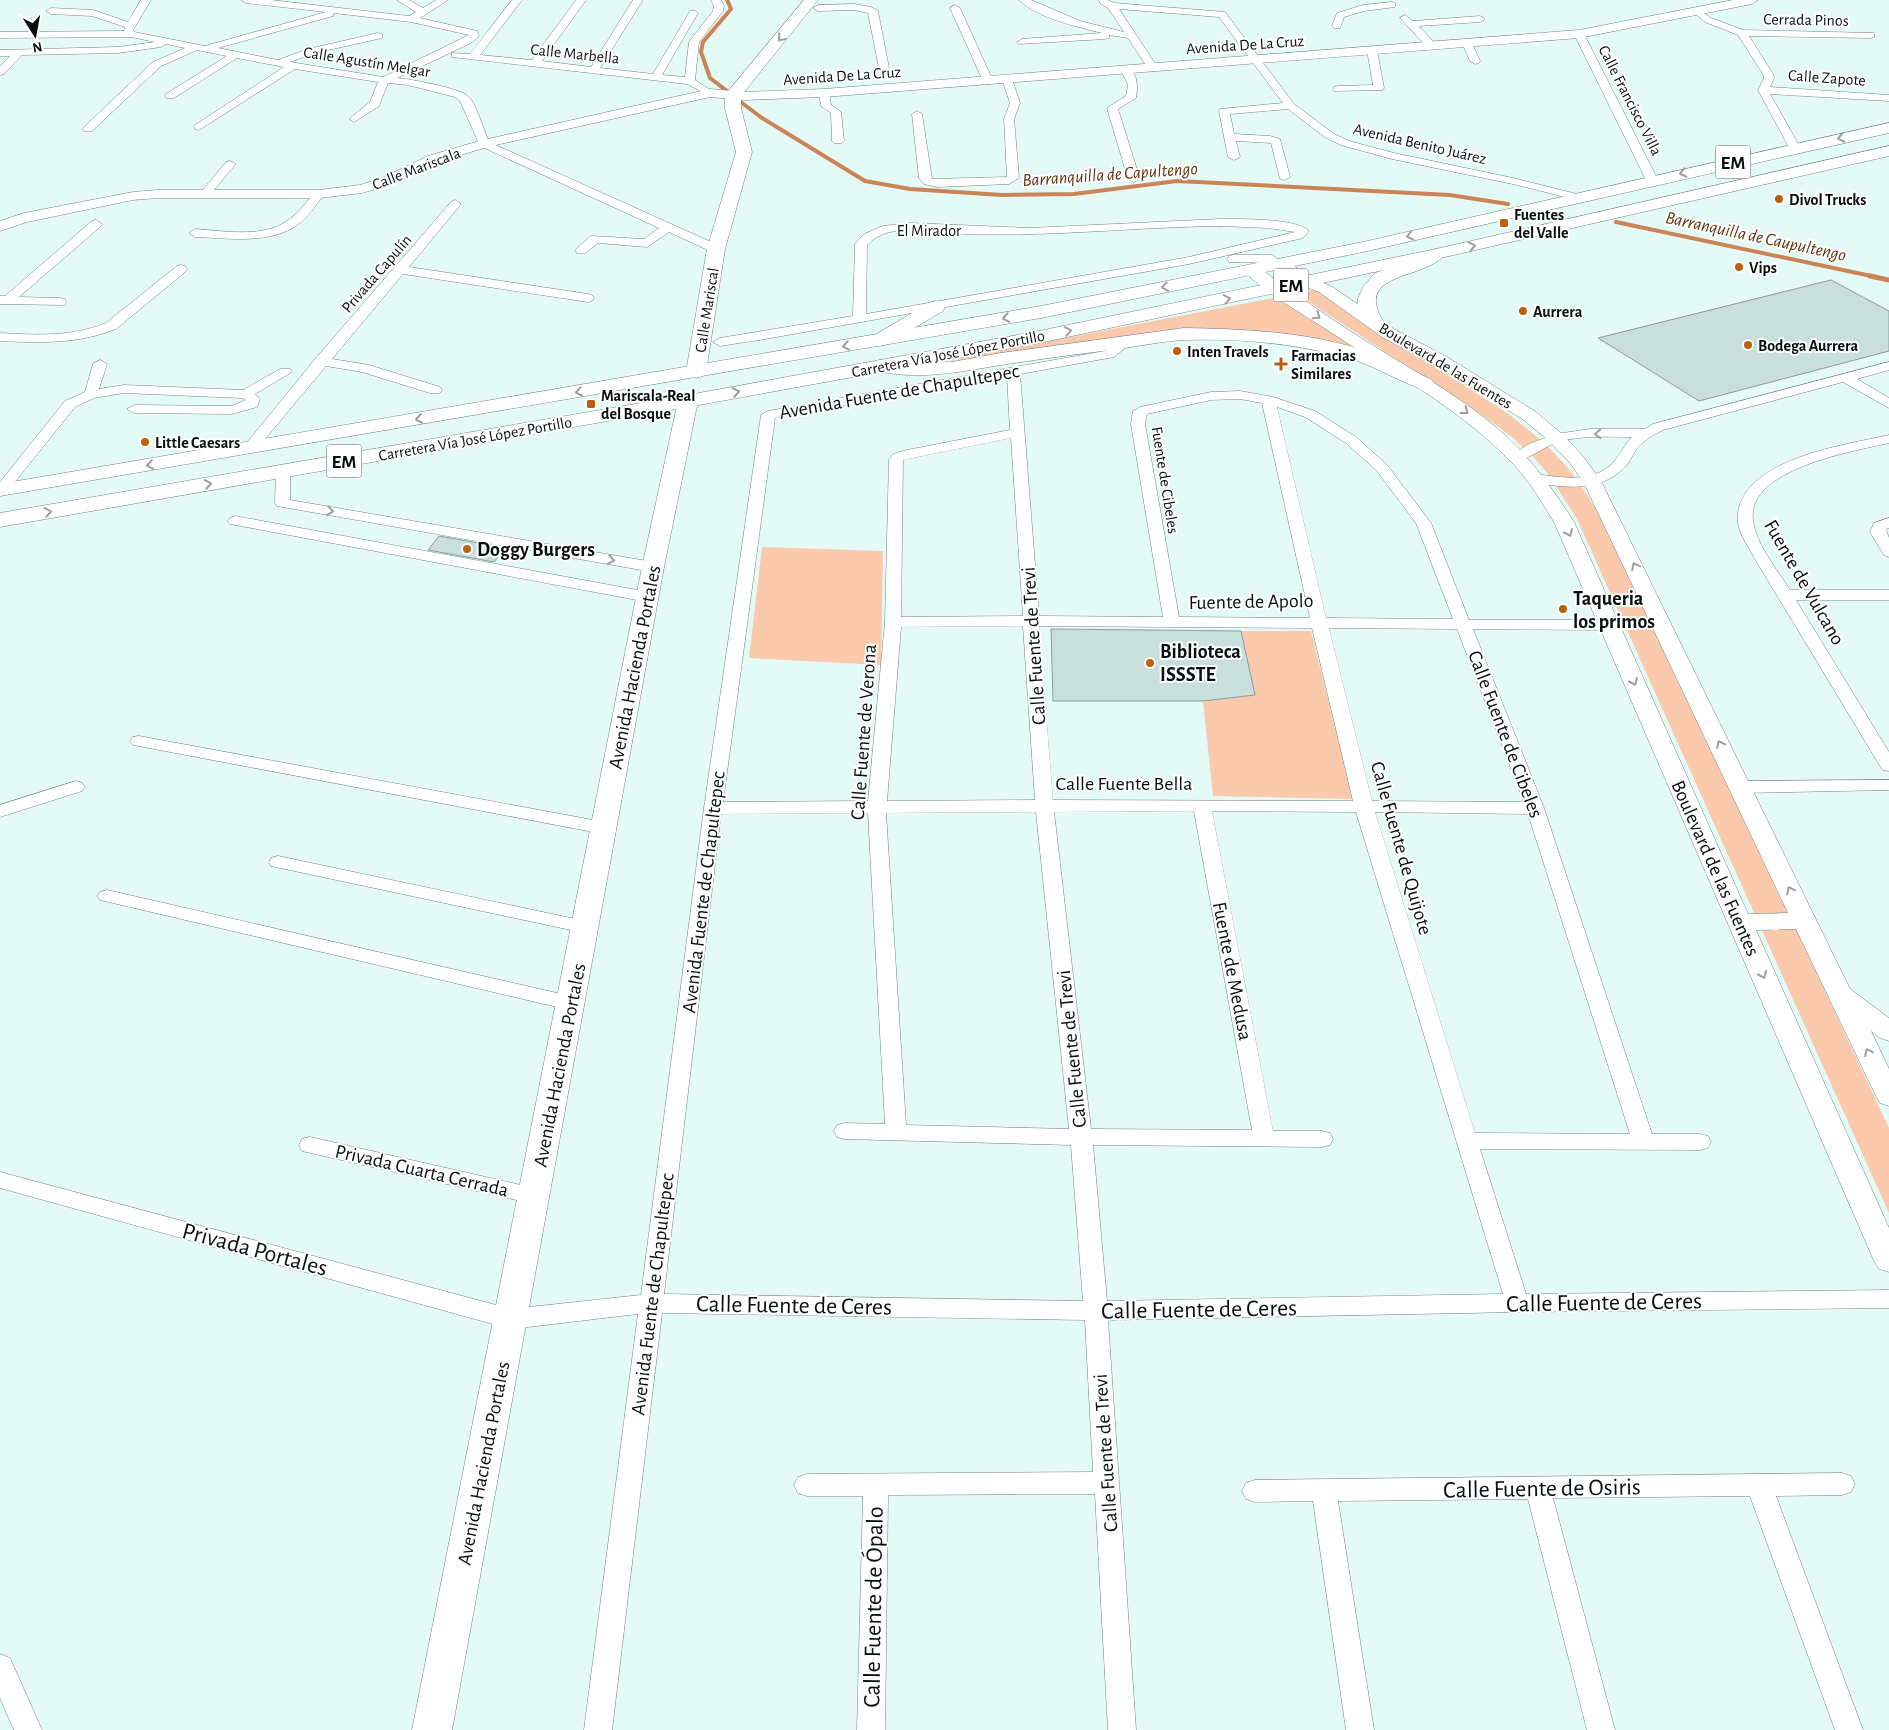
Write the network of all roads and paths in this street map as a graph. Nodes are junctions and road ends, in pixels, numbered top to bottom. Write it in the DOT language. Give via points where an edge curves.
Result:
graph roads {
  1 [pos="146,0"];
  2 [pos="248,0"];
  3 [pos="402,0"];
  4 [pos="443,0"];
  5 [pos="516,0"];
  6 [pos="580,0"];
  7 [pos="638,0"];
  8 [pos="716,0"];
  9 [pos="1024,0"];
  10 [pos="1101,0"];
  11 [pos="1748,0"];
  12 [pos="1389,2"];
  13 [pos="817,3"];
  14 [pos="1174,5"];
  15 [pos="1112,6"];
  16 [pos="1694,6"];
  17 [pos="955,8"];
  18 [pos="51,10"];
  19 [pos="341,11"];
  20 [pos="423,12"];
  21 [pos="694,13"];
  22 [pos="411,19"];
  23 [pos="1480,19"];
  24 [pos="1410,24"];
  25 [pos="259,25"];
  26 [pos="1337,26"];
  27 [pos="278,28"];
  28 [pos="130,30"];
  29 [pos="1742,33"];
  30 [pos="1580,34"];
  31 [pos="1870,34"];
  32 [pos="0,35"];
  33 [pos="1126,35"];
  34 [pos="378,36"];
  35 [pos="171,42"];
  36 [pos="1022,42"];
  37 [pos="1467,43"];
  38 [pos="1432,46"];
  39 [pos="199,48"];
  40 [pos="1372,50"];
  41 [pos="0,53"];
  42 [pos="19,53"];
  43 [pos="787,53"];
  44 [pos="235,55"];
  45 [pos="456,55"];
  46 [pos="473,57"];
  47 [pos="1254,60"];
  48 [pos="1475,61"];
  49 [pos="279,63"];
  50 [pos="536,64"];
  51 [pos="293,66"];
  52 [pos="884,68"];
  53 [pos="1153,68"];
  54 [pos="594,70"];
  55 [pos="1126,70"];
  56 [pos="0,72"];
  57 [pos="770,74"];
  58 [pos="656,77"];
  59 [pos="1006,79"];
  60 [pos="384,80"];
  61 [pos="690,81"];
  62 [pos="988,81"];
  63 [pos="1338,89"];
  64 [pos="1763,90"];
  65 [pos="710,93"];
  66 [pos="824,93"];
  67 [pos="170,96"];
  68 [pos="737,97"];
  69 [pos="1889,98"];
  70 [pos="1290,106"];
  71 [pos="917,114"];
  72 [pos="354,119"];
  73 [pos="199,127"];
  74 [pos="1889,128"];
  75 [pos="88,129"];
  76 [pos="1231,137"];
  77 [pos="838,141"];
  78 [pos="484,144"];
  79 [pos="1795,149"];
  80 [pos="1889,151"];
  81 [pos="1234,157"];
  82 [pos="230,164"];
  83 [pos="1284,178"];
  84 [pos="1134,179"];
  85 [pos="1652,180"];
  86 [pos="205,194"];
  87 [pos="319,194"];
  88 [pos="1577,197"];
  89 [pos="455,204"];
  90 [pos="96,224"];
  91 [pos="0,226"];
  92 [pos="668,227"];
  93 [pos="195,233"];
  94 [pos="1267,244"];
  95 [pos="716,249"];
  96 [pos="581,250"];
  97 [pos="1436,254"];
  98 [pos="1191,260"];
  99 [pos="1277,261"];
  100 [pos="181,269"];
  101 [pos="402,270"];
  102 [pos="1252,270"];
  103 [pos="1307,282"];
  104 [pos="1276,289"];
  105 [pos="588,298"];
  106 [pos="4,300"];
  107 [pos="60,302"];
  108 [pos="936,307"];
  109 [pos="859,319"];
  110 [pos="1373,321"];
  111 [pos="0,338"];
  112 [pos="880,340"];
  113 [pos="720,342"];
  114 [pos="1116,343"];
  115 [pos="321,361"];
  116 [pos="100,364"];
  117 [pos="880,366"];
  118 [pos="1889,366"];
  119 [pos="1013,370"];
  120 [pos="285,372"];
  121 [pos="696,372"];
  122 [pos="1846,378"];
  123 [pos="1424,383"];
  124 [pos="434,390"];
  125 [pos="91,394"];
  126 [pos="245,394"];
  127 [pos="1268,400"];
  128 [pos="688,401"];
  129 [pos="1889,404"];
  130 [pos="134,409"];
  131 [pos="1016,433"];
  132 [pos="1646,433"];
  133 [pos="1556,438"];
  134 [pos="1889,439"];
  135 [pos="250,448"];
  136 [pos="1517,456"];
  137 [pos="282,471"];
  138 [pos="1536,478"];
  139 [pos="1592,481"];
  140 [pos="0,490"];
  141 [pos="0,520"];
  142 [pos="235,521"];
  143 [pos="1889,523"];
  144 [pos="1889,552"];
  145 [pos="653,567"];
  146 [pos="1785,595"];
  147 [pos="1889,595"];
  148 [pos="648,597"];
  149 [pos="1031,620"];
  150 [pos="893,622"];
  151 [pos="1319,622"];
  152 [pos="1172,623"];
  153 [pos="1464,625"];
  154 [pos="1609,625"];
  155 [pos="139,741"];
  156 [pos="1889,766"];
  157 [pos="1889,785"];
  158 [pos="76,787"];
  159 [pos="1741,787"];
  160 [pos="1044,805"];
  161 [pos="1202,805"];
  162 [pos="1364,807"];
  163 [pos="713,808"];
  164 [pos="877,808"];
  165 [pos="1535,808"];
  166 [pos="0,811"];
  167 [pos="604,828"];
  168 [pos="278,862"];
  169 [pos="107,896"];
  170 [pos="1805,921"];
  171 [pos="1740,922"];
  172 [pos="585,927"];
  173 [pos="1839,992"];
  174 [pos="570,1003"];
  175 [pos="1889,1032"];
  176 [pos="1889,1096"];
  177 [pos="845,1132"];
  178 [pos="896,1132"];
  179 [pos="1081,1137"];
  180 [pos="1264,1138"];
  181 [pos="1322,1139"];
  182 [pos="1467,1141"];
  183 [pos="1644,1142"];
  184 [pos="1700,1142"];
  185 [pos="310,1145"];
  186 [pos="0,1180"];
  187 [pos="534,1196"];
  188 [pos="1889,1261"];
  189 [pos="1889,1299"];
  190 [pos="651,1303"];
  191 [pos="1517,1303"];
  192 [pos="1096,1311"];
  193 [pos="510,1319"];
  194 [pos="1107,1483"];
  195 [pos="876,1484"];
  196 [pos="1842,1484"];
  197 [pos="807,1485"];
  198 [pos="1759,1485"];
  199 [pos="1538,1488"];
  200 [pos="1324,1490"];
  201 [pos="1256,1491"];
  202 [pos="0,1667"];
  203 [pos="28,1730"];
  204 [pos="432,1730"];
  205 [pos="598,1730"];
  206 [pos="870,1730"];
  207 [pos="1122,1730"];
  208 [pos="1360,1730"];
  209 [pos="1601,1730"];
  210 [pos="1849,1730"];
  1 -- 28 [label="street"];
  2 -- 19 [label="street"];
  3 -- 20 [label="street"];
  4 -- 20 [label="street"];
  5 -- 46 [label="street"];
  6 -- 50 [label="street"];
  7 -- 54 [label="street"];
  8 -- 61 [label="street" via="718,11 694,42"];
  9 -- 33 [label="street" via="1053,15"];
  10 -- 15 [label="street"];
  11 -- 16 [label="street, Avenida De La Cruz" via="1711,8"];
  12 -- 24 [label="street"];
  12 -- 26 [label="street" via="1340,15"];
  13 -- 43 [label="main road"];
  13 -- 52 [label="street" via="873,11"];
  13 -- 68 [label="main road, one-way"];
  14 -- 15 [label="street"];
  14 -- 47 [label="street, Avenida Benito Juárez" via="1224,10"];
  15 -- 33 [label="street"];
  16 -- 29 [label="street" via="1708,20"];
  16 -- 30 [label="street, Avenida De La Cruz"];
  17 -- 62 [label="street"];
  18 -- 28 [label="street" via="93,13"];
  19 -- 22 [label="street"];
  19 -- 27 [label="street"];
  20 -- 22 [label="street"];
  21 -- 58 [label="street"];
  22 -- 60 [label="street" via="473,33 474,36"];
  23 -- 24 [label="street"];
  24 -- 38 [label="street"];
  25 -- 27 [label="street"];
  27 -- 39 [label="street"];
  28 -- 32 [label="street, Calle Agustín Melgar"];
  28 -- 35 [label="street, Calle Agustín Melgar"];
  29 -- 31 [label="street, Cerrada Pinos"];
  29 -- 64 [label="street" via="1768,74"];
  30 -- 37 [label="street, Avenida De La Cruz"];
  30 -- 85 [label="street, Calle Francisco Villa"];
  33 -- 36 [label="street"];
  33 -- 53 [label="street"];
  34 -- 49 [label="street" via="312,51"];
  35 -- 39 [label="street, Calle Agustín Melgar"];
  35 -- 42 [label="street, Calle Agustín Melgar" via="118,50"];
  37 -- 38 [label="street, Avenida De La Cruz"];
  37 -- 48 [label="street"];
  38 -- 40 [label="street, Avenida De La Cruz"];
  39 -- 44 [label="street, Calle Agustín Melgar"];
  39 -- 75 [label="street" via="157,64"];
  40 -- 47 [label="street, Avenida De La Cruz"];
  40 -- 63 [label="street" via="1380,88"];
  41 -- 42 [label="street, Calle Agustín Melgar"];
  42 -- 56 [label="street"];
  44 -- 49 [label="street, Calle Agustín Melgar"];
  44 -- 67 [label="street"];
  45 -- 46 [label="street, Calle Marbella"];
  46 -- 50 [label="street, Calle Marbella"];
  47 -- 53 [label="street, Avenida De La Cruz"];
  47 -- 70 [label="street, Avenida Benito Juárez"];
  49 -- 51 [label="street, Calle Agustín Melgar"];
  50 -- 54 [label="street, Calle Marbella"];
  51 -- 60 [label="street, Calle Agustín Melgar"];
  51 -- 73 [label="street"];
  53 -- 55 [label="street, Avenida De La Cruz"];
  54 -- 58 [label="street, Calle Marbella"];
  55 -- 59 [label="street, Avenida De La Cruz"];
  55 -- 84 [label="street" via="1133,85 1131,98 1112,108"];
  57 -- 68 [label="main road"];
  58 -- 61 [label="street, Calle Marbella"];
  59 -- 62 [label="street, Avenida De La Cruz"];
  59 -- 71 [label="street" via="1015,103 1009,119 1013,178 1002,182 928,182"];
  60 -- 72 [label="street" via="375,104"];
  60 -- 78 [label="street, Calle Agustín Melgar" via="408,82 463,96"];
  61 -- 65 [label="street, Calle Mariscala"];
  62 -- 66 [label="street, Avenida De La Cruz"];
  64 -- 69 [label="street, Calle Zapote"];
  64 -- 79 [label="street"];
  65 -- 68 [label="street, Calle Mariscala"];
  65 -- 78 [label="street, Calle Mariscala"];
  66 -- 68 [label="street, Avenida De La Cruz"];
  66 -- 77 [label="street" via="826,106 836,112"];
  68 -- 95 [label="main road" via="744,152"];
  70 -- 76 [label="street" via="1224,110"];
  70 -- 88 [label="street, Avenida Benito Juárez" via="1330,136 1345,143"];
  74 -- 79 [label="main road, Carretera Vía José López Portillo / EM, one-way"];
  76 -- 81 [label="street"];
  76 -- 83 [label="street" via="1276,141"];
  78 -- 87 [label="street, Calle Mariscala" via="433,159 386,182 362,189"];
  78 -- 92 [label="street"];
  79 -- 85 [label="main road, Carretera Vía José López Portillo / EM, one-way"];
  97 -- 80 [label="main road, Carretera Vía José López Portillo / EM, one-way"];
  82 -- 86 [label="street"];
  85 -- 88 [label="main road, Carretera Vía José López Portillo / EM"];
  86 -- 87 [label="street, Calle Mariscala"];
  86 -- 91 [label="street, Calle Mariscala" via="134,196 24,218"];
  87 -- 93 [label="street" via="296,221 287,226 248,236"];
  88 -- 99 [label="main road, Carretera Vía José López Portillo / EM, one-way"];
  89 -- 101 [label="street, Privada Capulín"];
  90 -- 106 [label="street"];
  92 -- 95 [label="street"];
  92 -- 96 [label="street" via="647,243 595,239"];
  94 -- 98 [label="street, El Mirador"];
  94 -- 99 [label="street"];
  94 -- 109 [label="street, El Mirador" via="1303,231 1266,224 1198,222 1084,230 913,227 879,231 865,237 861,244"];
  95 -- 121 [label="main road, Calle Mariscal"];
  97 -- 103 [label="main road, Carretera Vía José López Portillo / EM"];
  97 -- 110 [label="main road" via="1416,265 1380,277 1367,298 1366,309"];
  98 -- 99 [label="street"];
  98 -- 108 [label="street, El Mirador"];
  99 -- 102 [label="main road, Carretera Vía José López Portillo / EM"];
  99 -- 103 [label="street"];
  100 -- 111 [label="street" via="111,326 99,332 68,338"];
  101 -- 105 [label="street"];
  101 -- 115 [label="street, Privada Capulín"];
  102 -- 104 [label="street"];
  102 -- 112 [label="main road, Carretera Vía José López Portillo / EM, one-way"];
  103 -- 104 [label="main road, Carretera Vía José López Portillo / EM"];
  103 -- 110 [label="street, Boulevard de las Fuentes" via="1325,289"];
  117 -- 104 [label="main road, Carretera Vía José López Portillo / EM, one-way"];
  104 -- 123 [label="street, Boulevard de las Fuentes, one-way"];
  106 -- 107 [label="street"];
  108 -- 109 [label="street, El Mirador"];
  108 -- 112 [label="main road"];
  109 -- 113 [label="street"];
  110 -- 133 [label="street, Boulevard de las Fuentes" via="1388,333 1504,398"];
  112 -- 121 [label="main road, Carretera Vía José López Portillo / EM, one-way"];
  114 -- 117 [label="main road" via="952,368"];
  114 -- 119 [label="street, Avenida Fuente de Chapultepec" via="1117,349 1109,354"];
  114 -- 123 [label="main road" via="1184,334 1277,338 1367,358"];
  115 -- 124 [label="street" via="364,368"];
  115 -- 135 [label="street"];
  116 -- 125 [label="street"];
  128 -- 117 [label="main road, Carretera Vía José López Portillo / EM, one-way"];
  118 -- 122 [label="street"];
  119 -- 131 [label="street, Calle Fuente de Trevi"];
  119 -- 163 [label="street, Avenida Fuente de Chapultepec" via="768,415"];
  120 -- 126 [label="street"];
  121 -- 135 [label="main road, Carretera Vía José López Portillo / EM, one-way"];
  122 -- 129 [label="street"];
  122 -- 132 [label="street" via="1673,422"];
  123 -- 136 [label="street, Boulevard de las Fuentes, one-way" via="1470,414"];
  125 -- 126 [label="street" via="124,389"];
  125 -- 140 [label="street" via="70,404"];
  126 -- 130 [label="street" via="253,398 252,404 232,410"];
  127 -- 151 [label="street, Calle Fuente de Quijote"];
  127 -- 152 [label="street, Fuente de Cibeles" via="1240,395 1211,396 1140,411 1138,424"];
  127 -- 153 [label="street, Calle Fuente de Cibeles" via="1310,414 1351,440 1382,468 1423,523"];
  128 -- 137 [label="main road, Carretera Vía José López Portillo / EM"];
  128 -- 145 [label="main road, Avenida Hacienda Portales"];
  131 -- 149 [label="street, Calle Fuente de Trevi"];
  131 -- 150 [label="street, Calle Fuente de Verona" via="907,454 896,460"];
  132 -- 133 [label="street, one-way"];
  132 -- 139 [label="street" via="1614,471"];
  133 -- 136 [label="street"];
  133 -- 139 [label="street, Boulevard de las Fuentes"];
  134 -- 146 [label="street, Fuente de Vulcano" via="1786,468 1763,482 1749,498 1745,513 1747,530"];
  135 -- 140 [label="main road, Carretera Vía José López Portillo / EM, one-way"];
  136 -- 138 [label="street, Boulevard de las Fuentes"];
  141 -- 137 [label="main road, Carretera Vía José López Portillo / EM, one-way"];
  137 -- 145 [label="street, one-way" via="282,503"];
  138 -- 139 [label="street"];
  138 -- 154 [label="street, Boulevard de las Fuentes, one-way" via="1564,522"];
  159 -- 139 [label="street, Boulevard de las Fuentes, one-way"];
  142 -- 148 [label="street"];
  143 -- 144 [label="street" via="1879,526 1878,532"];
  145 -- 148 [label="main road, Avenida Hacienda Portales"];
  146 -- 147 [label="street"];
  146 -- 156 [label="street, Fuente de Vulcano"];
  148 -- 167 [label="main road, Avenida Hacienda Portales"];
  149 -- 150 [label="street, Fuente de Apolo"];
  149 -- 152 [label="street, Fuente de Apolo"];
  149 -- 160 [label="street, Calle Fuente de Trevi"];
  150 -- 164 [label="street, Calle Fuente de Verona"];
  151 -- 152 [label="street, Fuente de Apolo"];
  151 -- 153 [label="street, Fuente de Apolo"];
  151 -- 162 [label="street, Calle Fuente de Quijote"];
  153 -- 154 [label="street, Fuente de Apolo"];
  153 -- 165 [label="street, Calle Fuente de Cibeles"];
  154 -- 171 [label="street, Boulevard de las Fuentes, one-way"];
  155 -- 167 [label="street"];
  157 -- 159 [label="street"];
  158 -- 166 [label="street"];
  170 -- 159 [label="street, Boulevard de las Fuentes, one-way"];
  160 -- 161 [label="street, Calle Fuente Bella"];
  160 -- 164 [label="street, Calle Fuente Bella"];
  160 -- 179 [label="street, Calle Fuente de Trevi"];
  161 -- 162 [label="street, Calle Fuente Bella"];
  161 -- 180 [label="street, Fuente de Medusa"];
  162 -- 165 [label="street, Calle Fuente Bella"];
  162 -- 182 [label="street, Calle Fuente de Quijote"];
  163 -- 164 [label="street, Calle Fuente Bella"];
  163 -- 190 [label="street, Avenida Fuente de Chapultepec"];
  164 -- 178 [label="street, Calle Fuente de Verona"];
  165 -- 183 [label="street, Calle Fuente de Cibeles"];
  167 -- 172 [label="main road, Avenida Hacienda Portales"];
  168 -- 172 [label="street"];
  169 -- 174 [label="street"];
  170 -- 171 [label="street"];
  170 -- 173 [label="street, Boulevard de las Fuentes"];
  171 -- 188 [label="street, Boulevard de las Fuentes, one-way"];
  172 -- 174 [label="main road, Avenida Hacienda Portales"];
  173 -- 175 [label="street"];
  176 -- 173 [label="street, Boulevard de las Fuentes, one-way"];
  174 -- 187 [label="main road, Avenida Hacienda Portales"];
  177 -- 178 [label="street"];
  178 -- 179 [label="street"];
  179 -- 180 [label="street"];
  179 -- 192 [label="street, Calle Fuente de Trevi"];
  180 -- 181 [label="street"];
  182 -- 183 [label="street"];
  182 -- 191 [label="street, Calle Fuente de Quijote"];
  183 -- 184 [label="street"];
  185 -- 187 [label="street, Privada Cuarta Cerrada"];
  186 -- 193 [label="street, Privada Portales"];
  187 -- 193 [label="main road, Avenida Hacienda Portales"];
  189 -- 191 [label="street, Calle Fuente de Ceres"];
  190 -- 192 [label="street, Calle Fuente de Ceres"];
  190 -- 193 [label="street, Calle Fuente de Ceres"];
  190 -- 205 [label="street, Avenida Fuente de Chapultepec"];
  191 -- 192 [label="street, Calle Fuente de Ceres"];
  192 -- 194 [label="street, Calle Fuente de Trevi"];
  193 -- 204 [label="main road, Avenida Hacienda Portales"];
  194 -- 195 [label="street, Calle Fuente de Ópalo"];
  194 -- 207 [label="street, Calle Fuente de Trevi"];
  195 -- 197 [label="street, Calle Fuente de Ópalo"];
  195 -- 206 [label="street, Calle Fuente de Ópalo"];
  196 -- 198 [label="street"];
  198 -- 199 [label="street, Calle Fuente de Osiris"];
  198 -- 210 [label="street"];
  199 -- 200 [label="street, Calle Fuente de Osiris"];
  199 -- 209 [label="street"];
  200 -- 201 [label="street, Calle Fuente de Osiris"];
  200 -- 208 [label="street"];
  202 -- 203 [label="street"];
}
